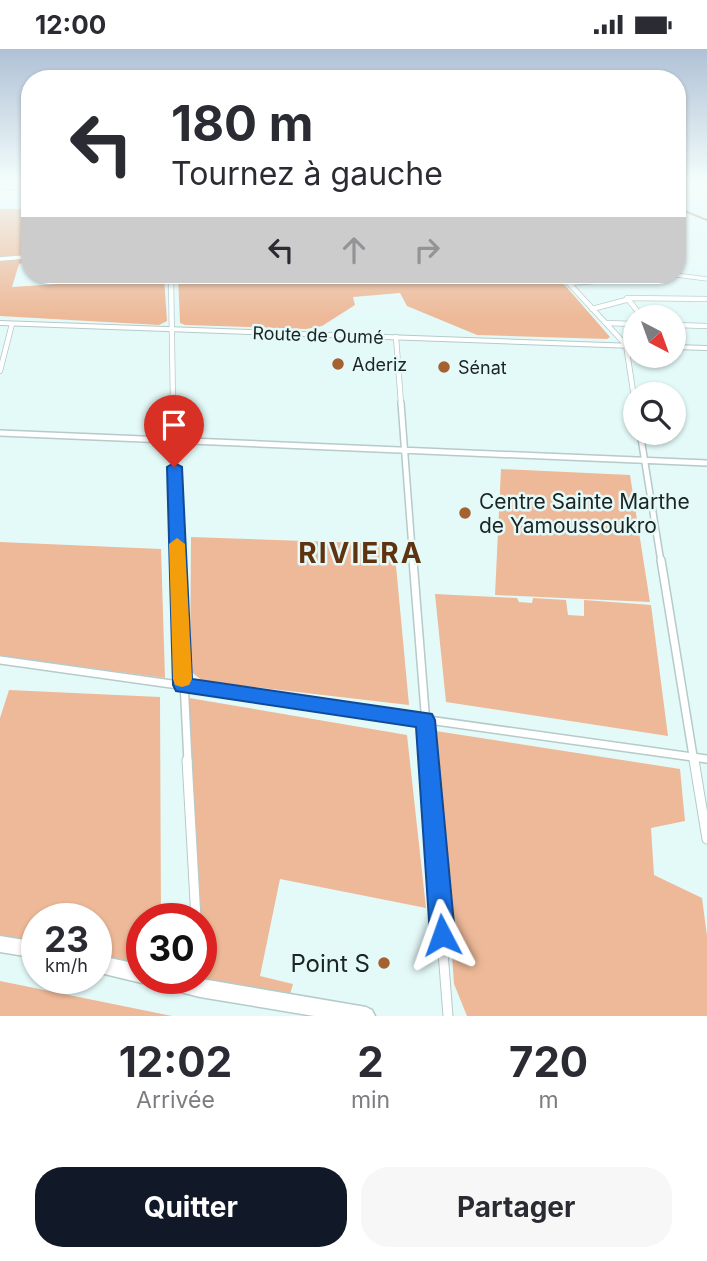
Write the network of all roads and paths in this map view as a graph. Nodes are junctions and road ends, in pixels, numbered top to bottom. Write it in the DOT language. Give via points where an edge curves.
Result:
graph roads {
  1 [pos="21,257"];
  2 [pos="0,259"];
  3 [pos="686,276"];
  4 [pos="707,279"];
  5 [pos="171,284"];
  6 [pos="570,284"];
  7 [pos="707,299"];
  8 [pos="626,300"];
  9 [pos="631,305"];
  10 [pos="592,309"];
  11 [pos="0,323"];
  12 [pos="606,323"];
  13 [pos="12,324"];
  14 [pos="623,324"];
  15 [pos="686,325"];
  16 [pos="707,326"];
  17 [pos="173,330"];
  18 [pos="396,337"];
  19 [pos="623,342"];
  20 [pos="623,345"];
  21 [pos="686,347"];
  22 [pos="707,348"];
  23 [pos="0,371"];
  24 [pos="0,433"];
  25 [pos="173,440"];
  26 [pos="641,445"];
  27 [pos="403,450"];
  28 [pos="644,460"];
  29 [pos="707,463"];
  30 [pos="0,660"];
  31 [pos="183,685"];
  32 [pos="425,720"];
  33 [pos="694,757"];
  34 [pos="707,759"];
  35 [pos="707,839"];
  36 [pos="195,903"];
  37 [pos="0,944"];
  38 [pos="21,947"];
  39 [pos="217,986"];
  40 [pos="366,1016"];
  41 [pos="448,1016"];
  1 -- 2 [label="street"];
  3 -- 4 [label="street"];
  5 -- 17 [label="street"];
  6 -- 10 [label="street"];
  7 -- 8 [label="street"];
  8 -- 9 [label="street"];
  8 -- 10 [label="street"];
  10 -- 12 [label="street"];
  11 -- 13 [label="main road, Route de Oumé"];
  12 -- 14 [label="street"];
  12 -- 19 [label="street"];
  13 -- 17 [label="main road, Route de Oumé"];
  13 -- 23 [label="street"];
  15 -- 16 [label="street"];
  17 -- 18 [label="main road, Route de Oumé"];
  17 -- 25 [label="street"];
  18 -- 20 [label="main road, Route de Oumé"];
  18 -- 27 [label="street"];
  21 -- 22 [label="main road"];
  24 -- 25 [label="street"];
  25 -- 27 [label="street"];
  25 -- 31 [label="street"];
  26 -- 28 [label="street"];
  27 -- 28 [label="street"];
  27 -- 32 [label="street"];
  28 -- 29 [label="street"];
  28 -- 33 [label="street"];
  30 -- 31 [label="street"];
  31 -- 32 [label="street"];
  31 -- 36 [label="street"];
  32 -- 33 [label="street"];
  32 -- 41 [label="street"];
  33 -- 34 [label="street"];
  33 -- 35 [label="street"];
  37 -- 38 [label="highway"];
  39 -- 40 [label="highway"];
}
